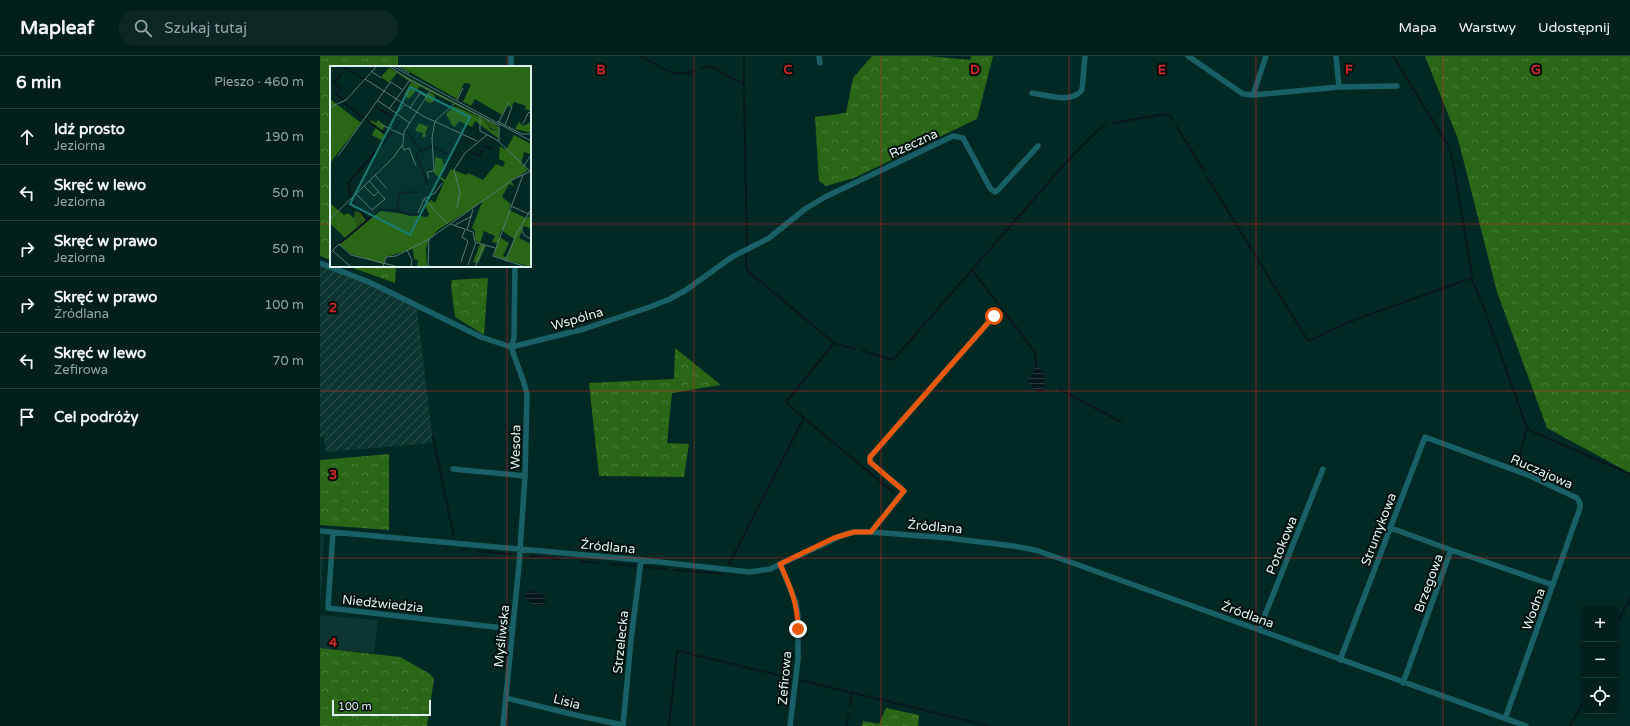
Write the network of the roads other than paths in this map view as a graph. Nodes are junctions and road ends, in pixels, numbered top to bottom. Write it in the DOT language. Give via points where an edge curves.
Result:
graph roads {
  1 [pos="510,56"];
  2 [pos="819,56"];
  3 [pos="1085,56"];
  4 [pos="1188,56"];
  5 [pos="1266,56"];
  6 [pos="1336,56"];
  7 [pos="820,63"];
  8 [pos="511,66"];
  9 [pos="1397,86"];
  10 [pos="1339,87"];
  11 [pos="1032,93"];
  12 [pos="1253,95"];
  13 [pos="1038,146"];
  14 [pos="825,197"];
  15 [pos="320,263"];
  16 [pos="330,267"];
  17 [pos="330,267"];
  18 [pos="515,267"];
  19 [pos="994,316"];
  20 [pos="511,347"];
  21 [pos="1455,448"];
  22 [pos="453,469"];
  23 [pos="1323,469"];
  24 [pos="525,476"];
  25 [pos="1391,528"];
  26 [pos="320,530"];
  27 [pos="333,532"];
  28 [pos="871,532"];
  29 [pos="520,549"];
  30 [pos="1451,550"];
  31 [pos="641,560"];
  32 [pos="780,564"];
  33 [pos="1553,586"];
  34 [pos="513,629"];
  35 [pos="1259,630"];
  36 [pos="1340,660"];
  37 [pos="1403,683"];
  38 [pos="506,698"];
  39 [pos="1505,718"];
  40 [pos="623,725"];
  41 [pos="503,726"];
  42 [pos="790,726"];
  43 [pos="1526,726"];
  1 -- 8 [label="street"];
  2 -- 7 [label="street"];
  3 -- 11 [label="street" via="1082,90 1079,94 1070,98"];
  4 -- 12 [label="street" via="1243,94"];
  5 -- 12 [label="street"];
  6 -- 10 [label="street"];
  9 -- 10 [label="street"];
  10 -- 12 [label="street"];
  13 -- 14 [label="street, Rzeczna" via="995,192 990,188 963,138 953,136"];
  14 -- 20 [label="street, Wspólna" via="769,238 732,257 670,299 598,324"];
  15 -- 16 [label="street"];
  17 -- 20 [label="street" via="368,282 481,337"];
  18 -- 20 [label="street" via="514,338"];
  19 -- 28 [label="street" via="870,457 870,462 904,491"];
  20 -- 24 [label="street, Wesoła" via="524,380 526,394"];
  21 -- 25 [label="street, Strumykowa" via="1425,437"];
  21 -- 33 [label="street, Ruczajowa" via="1528,475 1577,498 1580,508"];
  22 -- 24 [label="street"];
  23 -- 35 [label="street, Potokowa"];
  24 -- 29 [label="street, Wesoła"];
  25 -- 30 [label="street, Brzegowa"];
  25 -- 36 [label="street, Strumykowa"];
  26 -- 27 [label="street, Źródlana"];
  27 -- 29 [label="street, Źródlana"];
  27 -- 34 [label="street, Niedźwiedzia" via="328,608"];
  28 -- 32 [label="street, Źródlana" via="854,532 834,538"];
  28 -- 35 [label="street, Źródlana" via="955,538 1027,548"];
  29 -- 31 [label="street, Źródlana"];
  29 -- 34 [label="street, Myśliwska"];
  30 -- 33 [label="street, Wodna"];
  30 -- 37 [label="street, Brzegowa"];
  31 -- 32 [label="street, Źródlana" via="750,572 763,571"];
  31 -- 40 [label="street, Strzelecka"];
  32 -- 42 [label="street, Zefirowa" via="796,603 798,616 798,659"];
  33 -- 39 [label="street, Wodna"];
  34 -- 38 [label="street, Myśliwska"];
  35 -- 36 [label="street, Źródlana"];
  36 -- 37 [label="street, Źródlana"];
  37 -- 39 [label="street, Źródlana"];
  38 -- 40 [label="street, Lisia"];
  38 -- 41 [label="street, Myśliwska"];
  39 -- 43 [label="street, Źródlana"];
}
